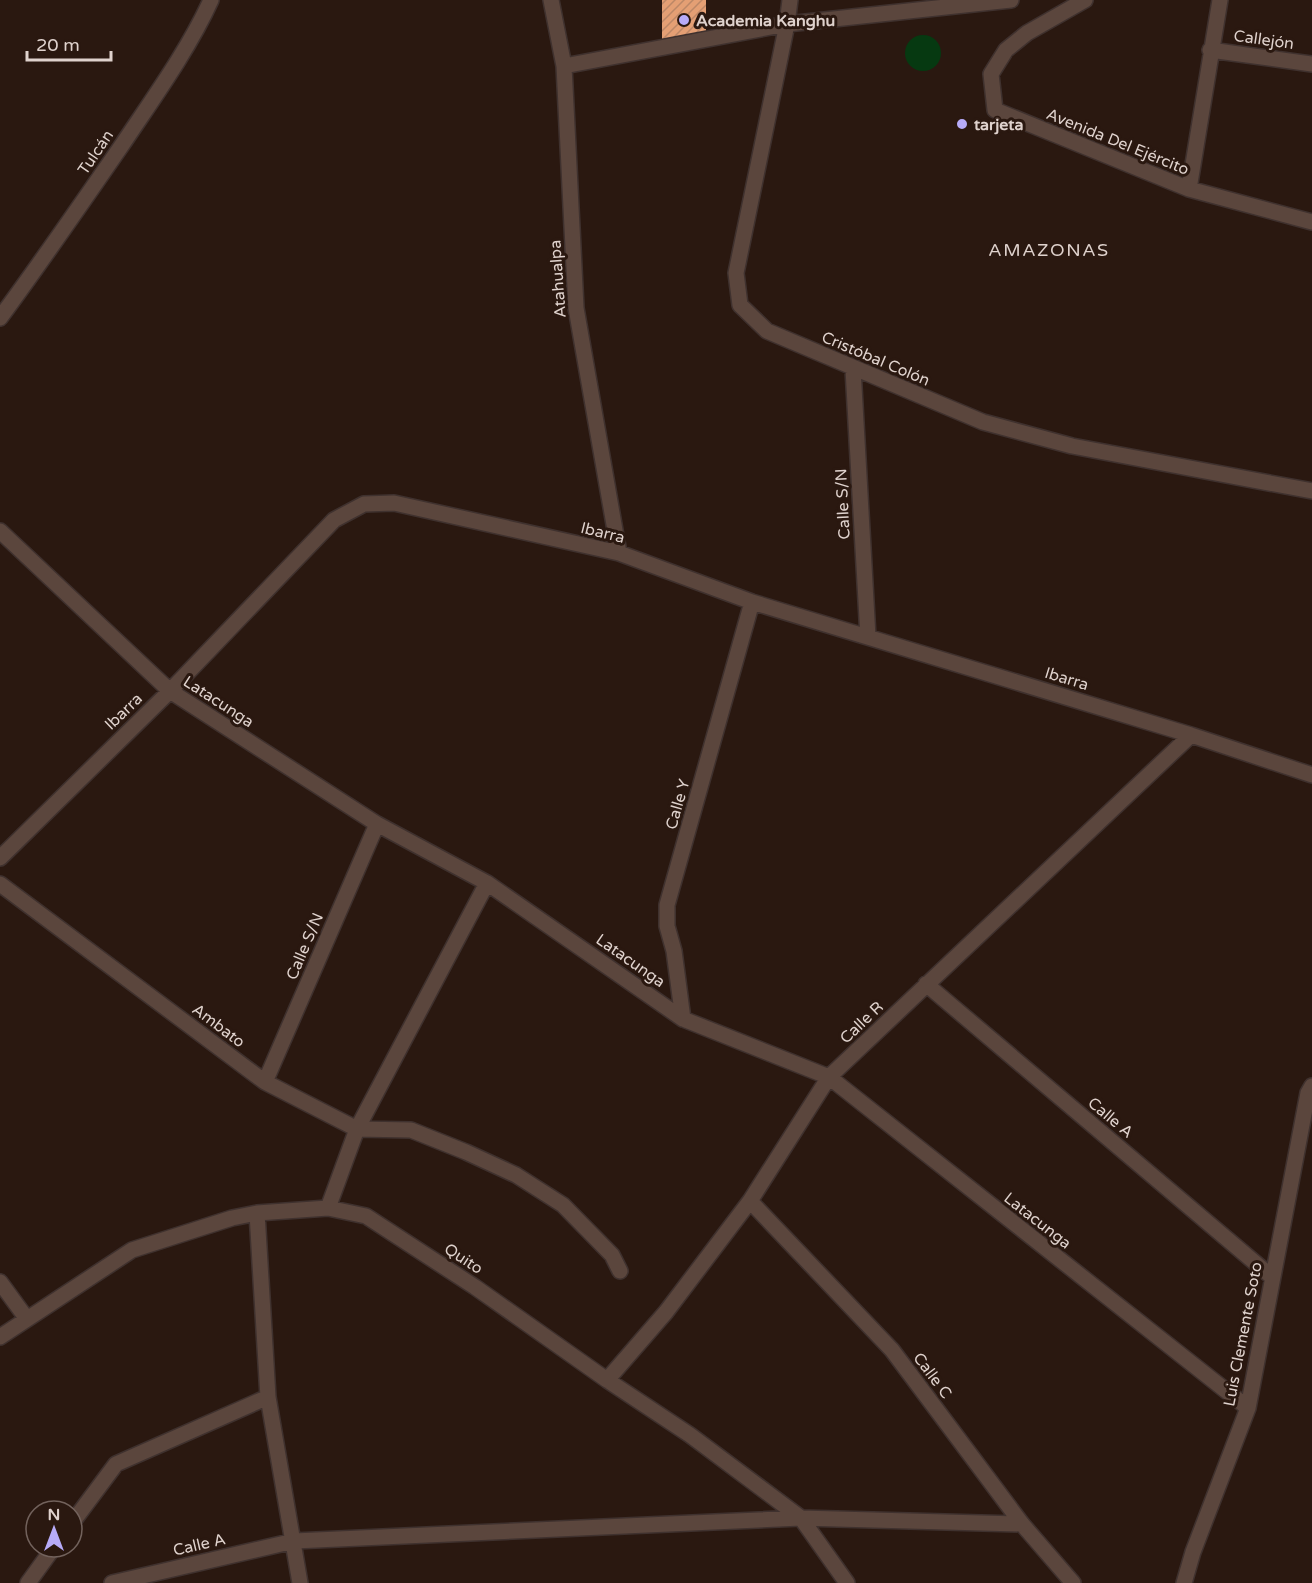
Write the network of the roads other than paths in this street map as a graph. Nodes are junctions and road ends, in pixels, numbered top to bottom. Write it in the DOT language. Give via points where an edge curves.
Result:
graph roads {
  1 [pos="211,0"];
  2 [pos="551,0"];
  3 [pos="790,0"];
  4 [pos="1011,0"];
  5 [pos="1085,0"];
  6 [pos="1220,0"];
  7 [pos="787,24"];
  8 [pos="1210,50"];
  9 [pos="1312,64"];
  10 [pos="564,66"];
  11 [pos="1189,189"];
  12 [pos="1312,222"];
  13 [pos="0,318"];
  14 [pos="853,369"];
  15 [pos="1312,491"];
  16 [pos="0,531"];
  17 [pos="620,553"];
  18 [pos="752,602"];
  19 [pos="868,637"];
  20 [pos="170,691"];
  21 [pos="1191,735"];
  22 [pos="1312,775"];
  23 [pos="377,824"];
  24 [pos="0,858"];
  25 [pos="487,883"];
  26 [pos="0,884"];
  27 [pos="926,984"];
  28 [pos="683,1018"];
  29 [pos="829,1077"];
  30 [pos="266,1082"];
  31 [pos="1312,1086"];
  32 [pos="357,1128"];
  33 [pos="750,1201"];
  34 [pos="328,1208"];
  35 [pos="257,1212"];
  36 [pos="620,1271"];
  37 [pos="1272,1276"];
  38 [pos="0,1282"];
  39 [pos="27,1319"];
  40 [pos="0,1337"];
  41 [pos="607,1380"];
  42 [pos="268,1397"];
  43 [pos="1248,1408"];
  44 [pos="84,1507"];
  45 [pos="801,1518"];
  46 [pos="1022,1524"];
  47 [pos="294,1541"];
  48 [pos="45,1559"];
  49 [pos="28,1583"];
  50 [pos="112,1583"];
  51 [pos="300,1583"];
  52 [pos="847,1583"];
  53 [pos="1073,1583"];
  54 [pos="1184,1583"];
  1 -- 13 [label="street, Tulcán" via="202,21 141,117"];
  2 -- 10 [label="street, Atahualpa"];
  3 -- 7 [label="street, Cristóbal Colón"];
  4 -- 7 [label="street"];
  5 -- 11 [label="street, Avenida Del Ejército" via="1006,50 991,74 995,110"];
  6 -- 8 [label="street"];
  7 -- 10 [label="street"];
  7 -- 14 [label="street, Cristóbal Colón" via="736,273 740,305 767,331"];
  8 -- 9 [label="street, Callejón"];
  8 -- 11 [label="street"];
  10 -- 17 [label="street, Atahualpa" via="576,308"];
  11 -- 12 [label="street, Avenida Del Ejército"];
  14 -- 15 [label="street, Cristóbal Colón" via="983,422 1072,446"];
  14 -- 19 [label="street, Calle S/N"];
  16 -- 20 [label="street, Latacunga"];
  17 -- 18 [label="street, Ibarra"];
  17 -- 20 [label="street, Ibarra" via="394,503 364,504 334,520"];
  18 -- 19 [label="street, Ibarra"];
  18 -- 28 [label="street, Calle Y" via="667,905"];
  19 -- 21 [label="street, Ibarra"];
  20 -- 23 [label="street, Latacunga"];
  20 -- 24 [label="street, Ibarra"];
  21 -- 22 [label="street, Ibarra"];
  21 -- 27 [label="street, Calle R"];
  23 -- 25 [label="street, Latacunga"];
  23 -- 30 [label="street, Calle S/N"];
  25 -- 28 [label="street, Latacunga"];
  25 -- 32 [label="street"];
  26 -- 30 [label="street, Ambato"];
  27 -- 29 [label="street, Calle R"];
  27 -- 37 [label="street, Calle A"];
  28 -- 29 [label="street, Latacunga"];
  29 -- 33 [label="street, Calle R"];
  29 -- 43 [label="street, Latacunga"];
  30 -- 32 [label="street, Ambato"];
  31 -- 37 [label="street, Luis Clemente Soto"];
  32 -- 34 [label="street"];
  32 -- 36 [label="street" via="411,1130 516,1175 563,1205 612,1255"];
  33 -- 41 [label="street, Calle R" via="666,1312"];
  33 -- 46 [label="street, Calle C" via="892,1350"];
  34 -- 35 [label="street, Quito"];
  34 -- 41 [label="street, Quito" via="366,1216"];
  35 -- 39 [label="street, Quito" via="132,1250"];
  35 -- 42 [label="street"];
  37 -- 43 [label="street, Luis Clemente Soto"];
  38 -- 39 [label="street"];
  39 -- 40 [label="street, Quito"];
  41 -- 45 [label="street, Quito" via="690,1435"];
  42 -- 44 [label="street" via="116,1464"];
  42 -- 47 [label="street"];
  43 -- 54 [label="street, Luis Clemente Soto"];
  45 -- 46 [label="street, Calle A"];
  45 -- 47 [label="street, Calle A"];
  45 -- 52 [label="street, Quito"];
  46 -- 53 [label="street, Calle C"];
  47 -- 50 [label="street, Calle A"];
  47 -- 51 [label="street"];
  48 -- 49 [label="street"];
}
